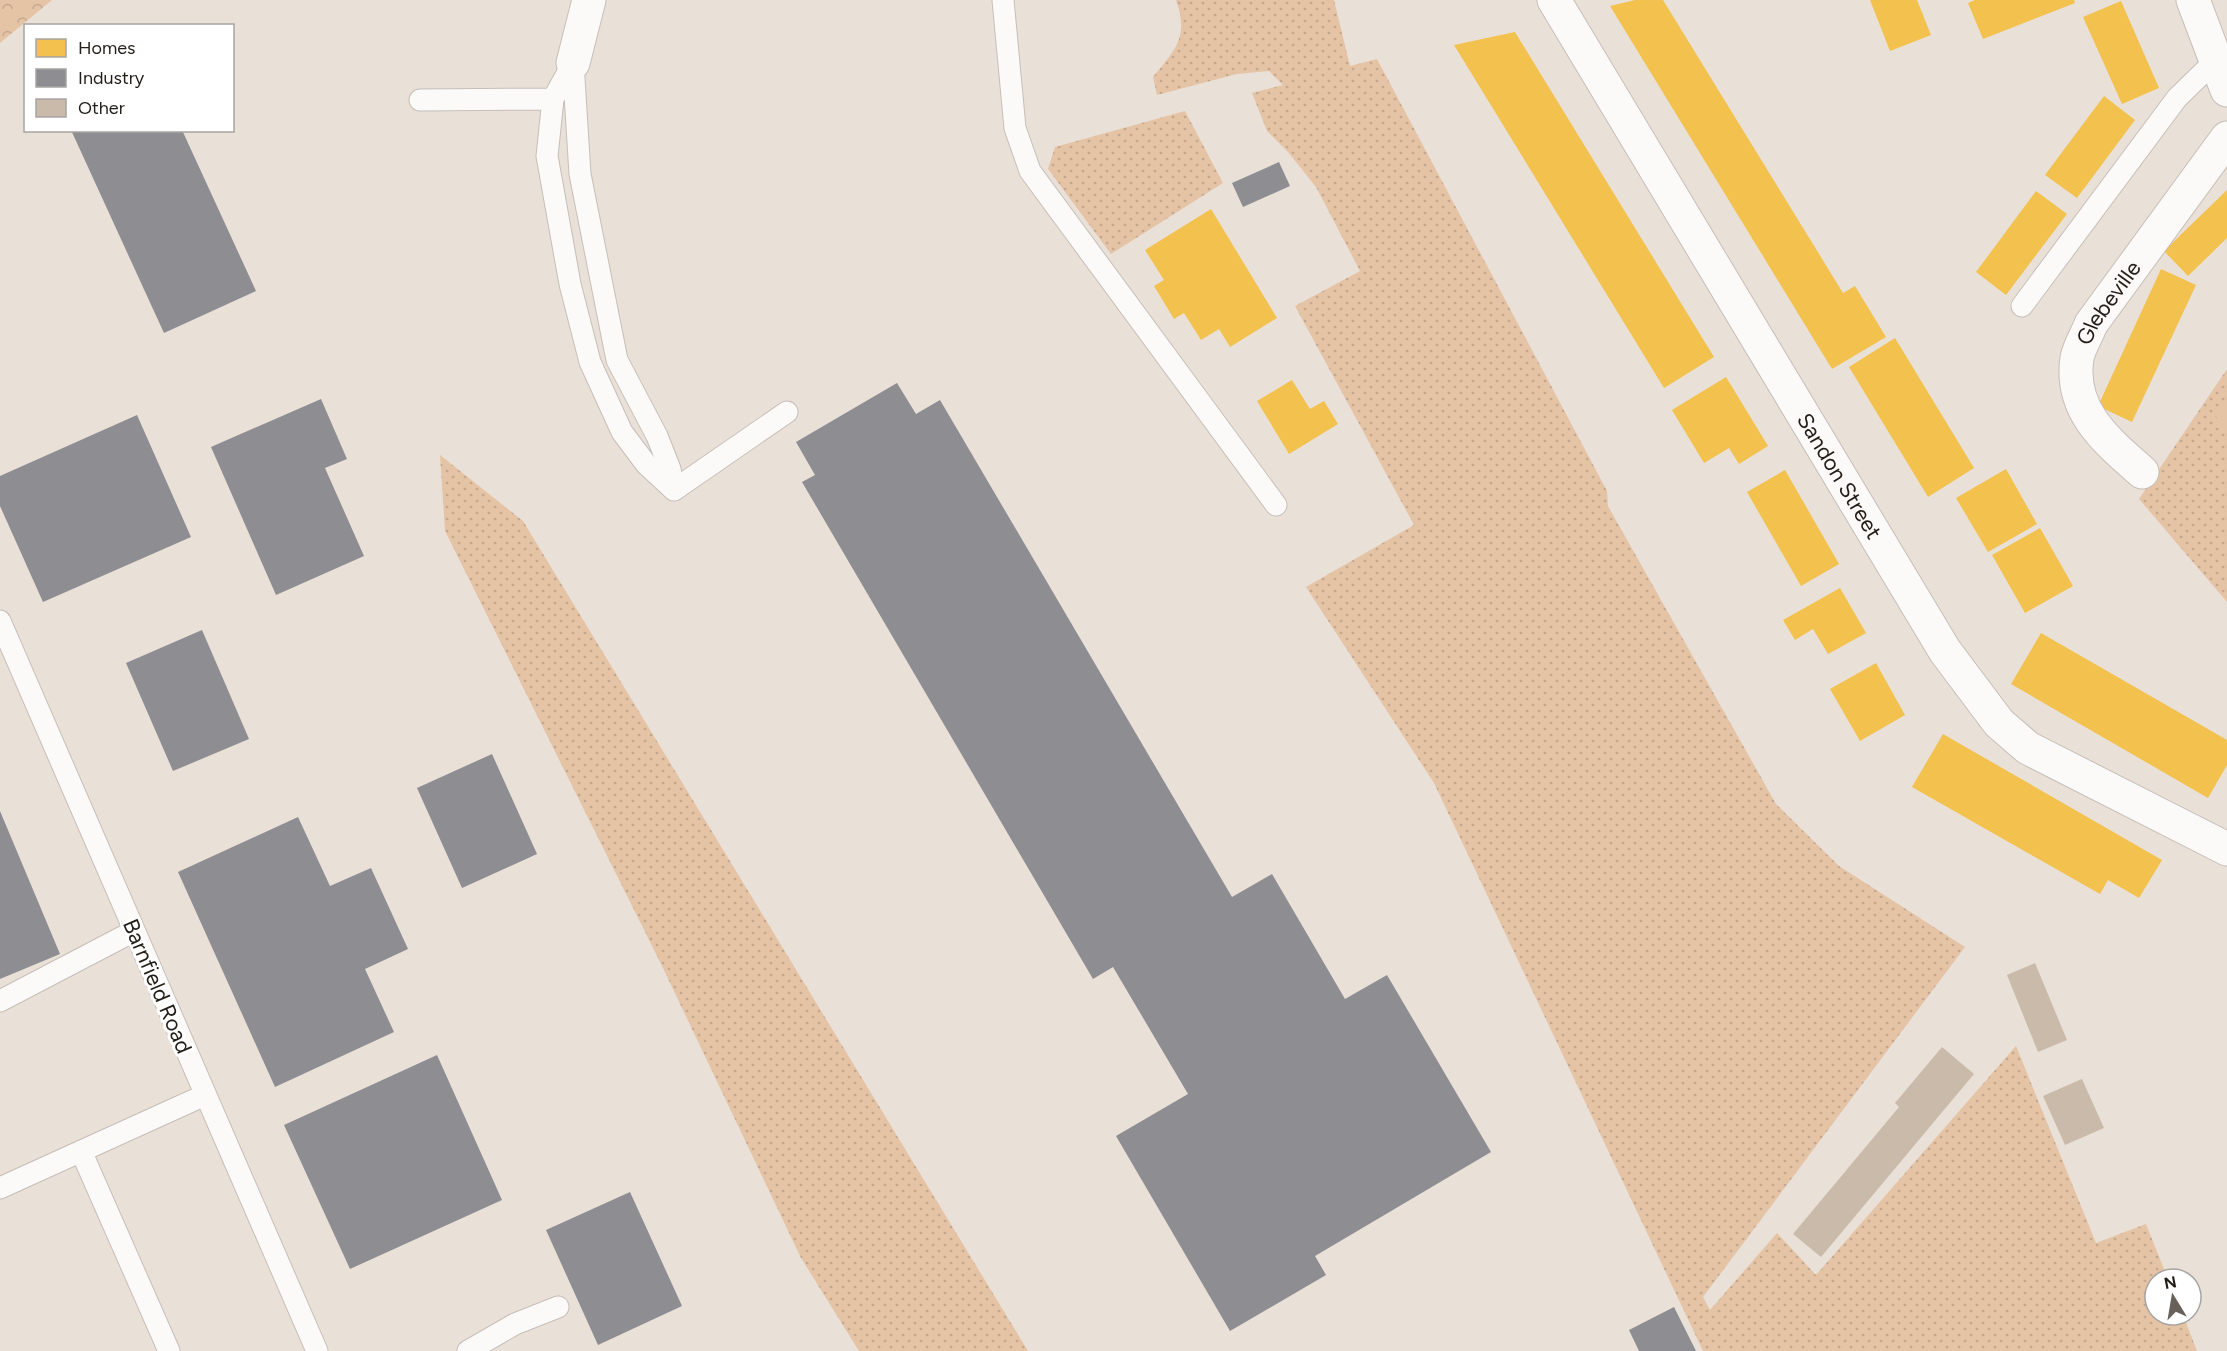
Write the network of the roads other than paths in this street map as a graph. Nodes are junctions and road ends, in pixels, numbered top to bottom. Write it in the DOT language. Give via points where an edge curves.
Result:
graph roads {
  1 [pos="589,0"];
  2 [pos="1003,0"];
  3 [pos="1554,0"];
  4 [pos="2193,0"];
  5 [pos="573,63"];
  6 [pos="2221,75"];
  7 [pos="552,99"];
  8 [pos="420,100"];
  9 [pos="2227,138"];
  10 [pos="2022,306"];
  11 [pos="787,412"];
  12 [pos="2142,472"];
  13 [pos="674,490"];
  14 [pos="1276,505"];
  15 [pos="0,621"];
  16 [pos="2227,849"];
  17 [pos="134,931"];
  18 [pos="0,1001"];
  19 [pos="205,1095"];
  20 [pos="81,1151"];
  21 [pos="0,1188"];
  22 [pos="558,1307"];
  23 [pos="169,1351"];
  24 [pos="317,1351"];
  25 [pos="468,1351"];
  1 -- 5 [label="street"];
  2 -- 14 [label="lane" via="1015,128 1030,171"];
  3 -- 16 [label="street, Sandon Street" via="1945,651 1999,723 2028,748"];
  4 -- 6 [label="street"];
  5 -- 7 [label="lane"];
  5 -- 13 [label="lane" via="580,174 617,360 657,436"];
  6 -- 10 [label="lane" via="2177,98"];
  7 -- 8 [label="lane"];
  7 -- 13 [label="lane" via="547,156 570,284 590,362 622,432 646,464"];
  9 -- 12 [label="street, Glebeville" via="2091,324 2077,357 2077,385 2086,415 2104,439"];
  11 -- 13 [label="lane"];
  15 -- 17 [label="lane, Barnfield Road"];
  17 -- 18 [label="lane"];
  17 -- 19 [label="lane, Barnfield Road"];
  19 -- 20 [label="lane"];
  19 -- 24 [label="lane, Barnfield Road"];
  20 -- 21 [label="lane"];
  20 -- 23 [label="lane"];
  22 -- 25 [label="lane" via="515,1324"];
}
